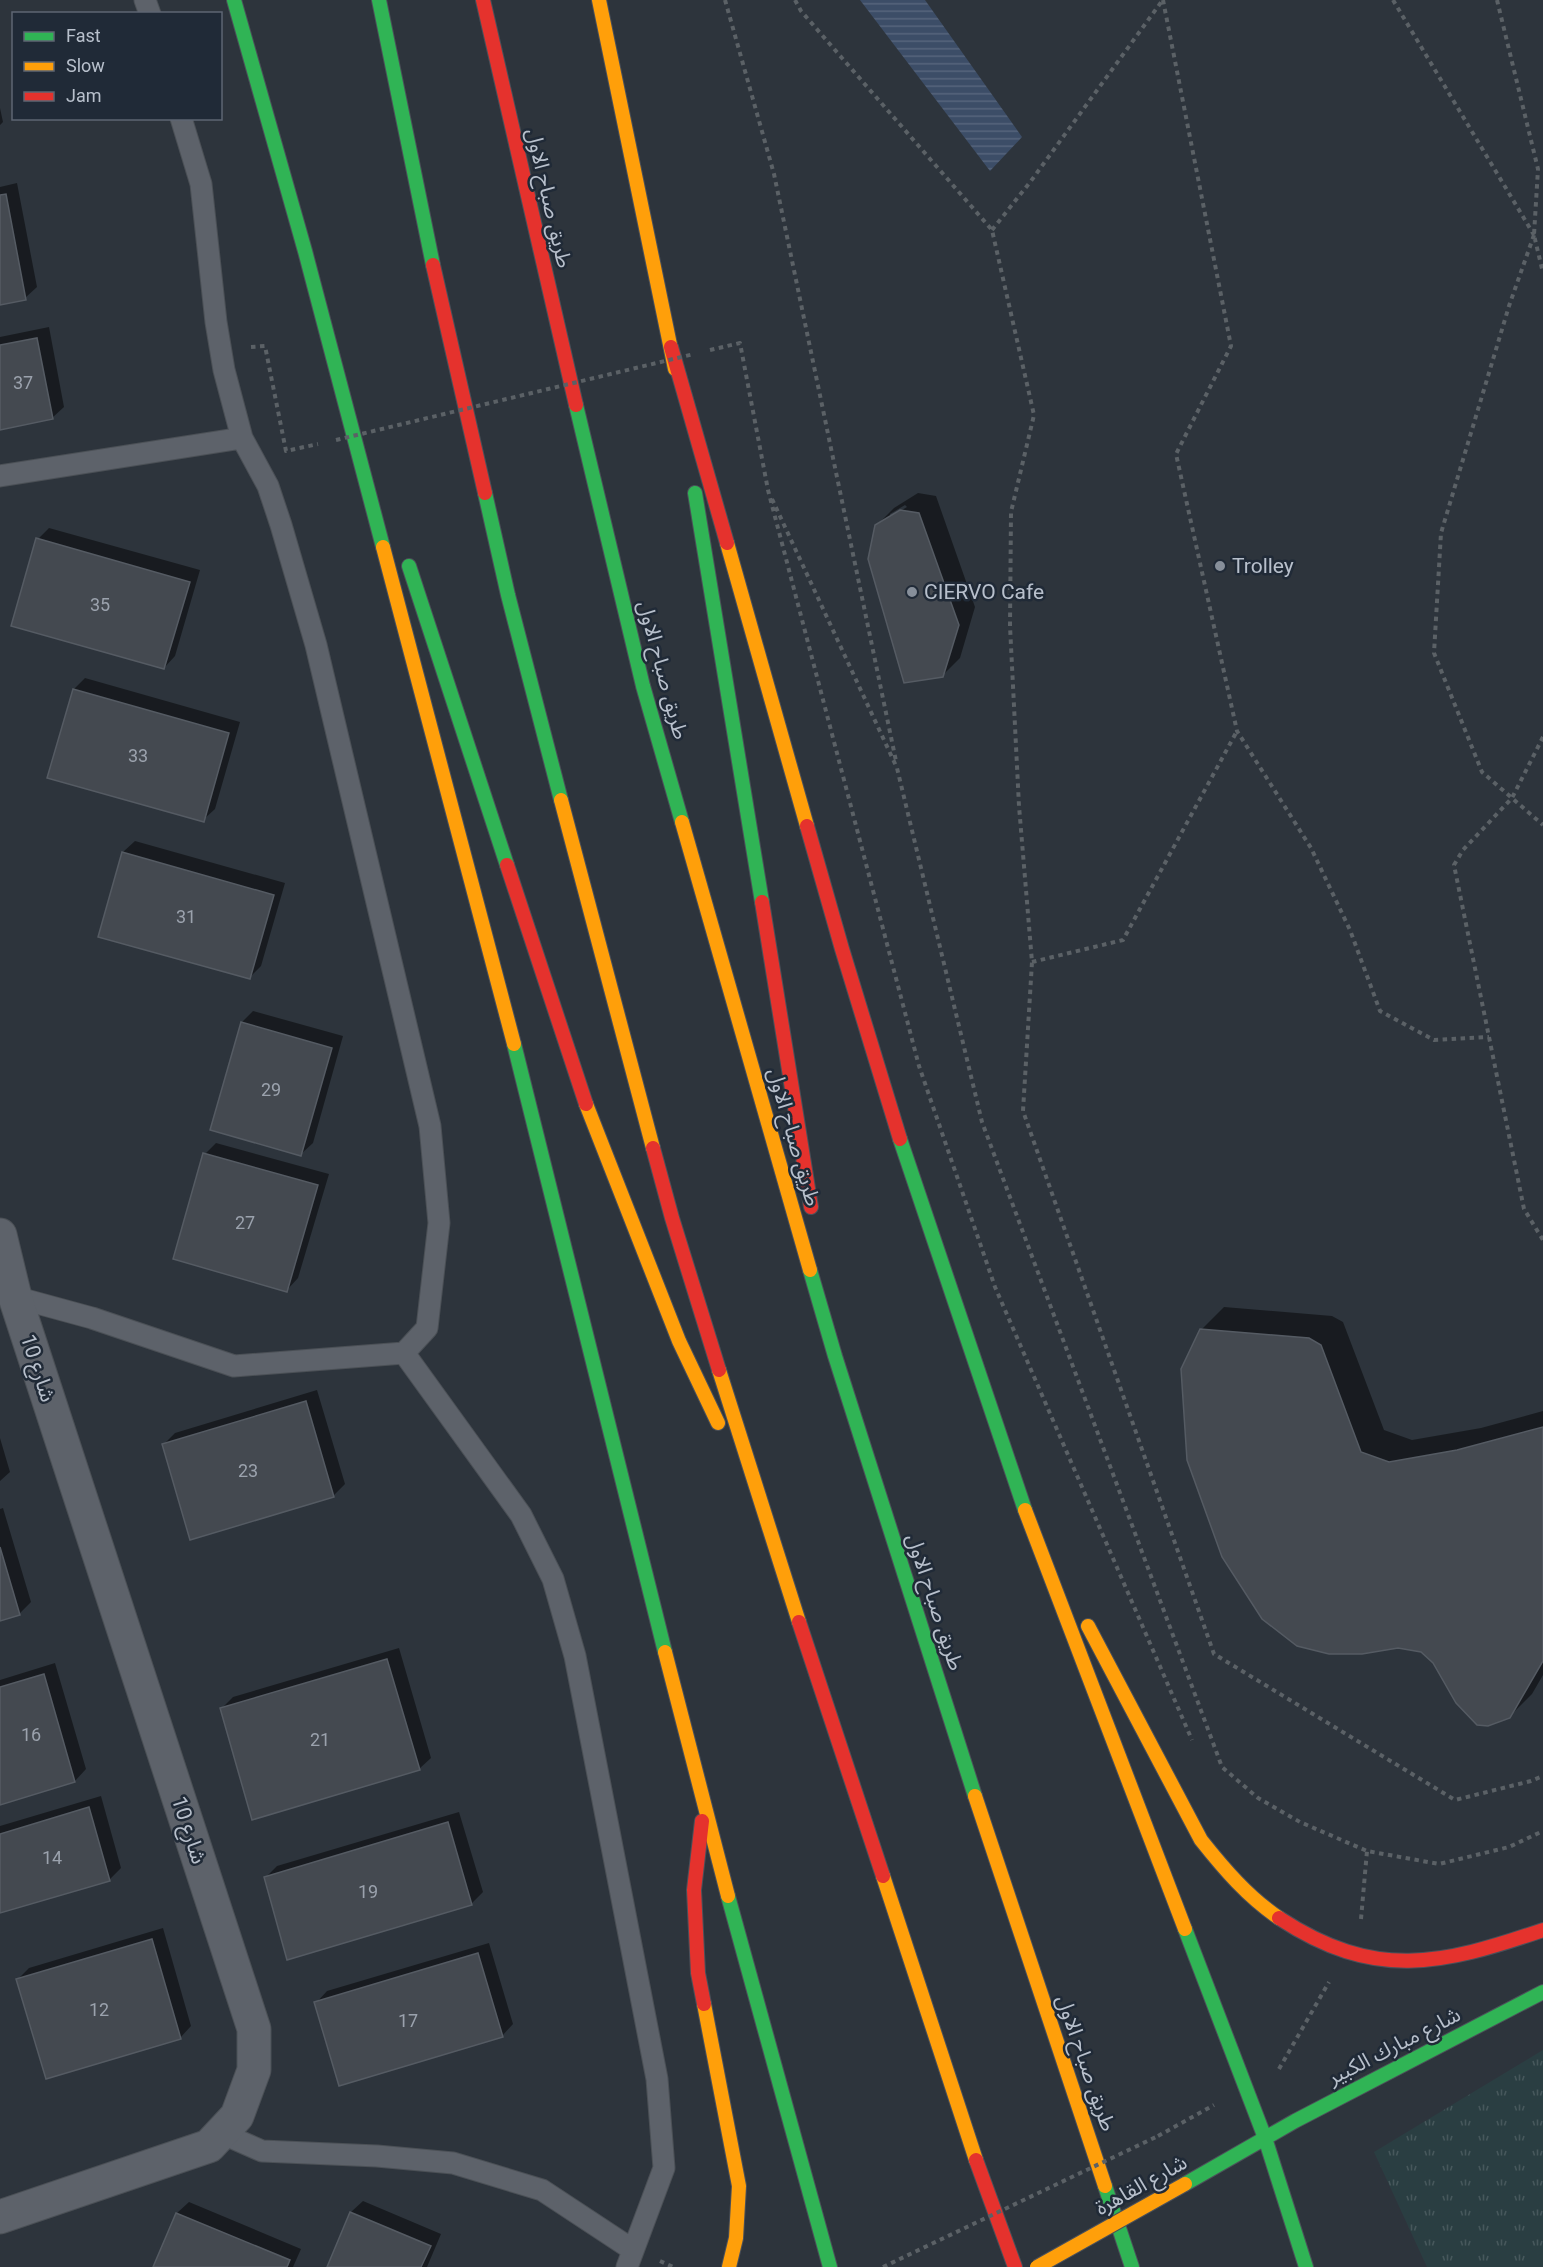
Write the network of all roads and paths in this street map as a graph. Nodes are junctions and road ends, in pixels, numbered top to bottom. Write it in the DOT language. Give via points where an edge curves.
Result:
graph roads {
  1 [pos="234,0"];
  2 [pos="379,0"];
  3 [pos="483,0"];
  4 [pos="599,0"];
  5 [pos="725,0"];
  6 [pos="795,0"];
  7 [pos="1393,0"];
  8 [pos="1497,0"];
  9 [pos="183,120"];
  10 [pos="992,230"];
  11 [pos="1534,235"];
  12 [pos="305,251"];
  13 [pos="1543,273"];
  14 [pos="671,347"];
  15 [pos="706,351"];
  16 [pos="694,354"];
  17 [pos="242,438"];
  18 [pos="286,451"];
  19 [pos="376,466"];
  20 [pos="0,476"];
  21 [pos="768,490"];
  22 [pos="406,557"];
  23 [pos="1238,731"];
  24 [pos="1543,737"];
  25 [pos="897,768"];
  26 [pos="1512,798"];
  27 [pos="1543,825"];
  28 [pos="1032,962"];
  29 [pos="1489,1037"];
  30 [pos="813,1215"];
  31 [pos="0,1235"];
  32 [pos="1543,1240"];
  33 [pos="818,1251"];
  34 [pos="7,1299"];
  35 [pos="404,1353"];
  36 [pos="836,1356"];
  37 [pos="1017,1490"];
  38 [pos="771,1536"];
  39 [pos="1072,1596"];
  40 [pos="1084,1617"];
  41 [pos="1195,1746"];
  42 [pos="1543,1776"];
  43 [pos="704,1807"];
  44 [pos="1543,1831"];
  45 [pos="1367,1851"];
  46 [pos="1350,1918"];
  47 [pos="1360,1921"];
  48 [pos="1371,1923"];
  49 [pos="1543,1930"];
  50 [pos="1347,1952"];
  51 [pos="1543,1992"];
  52 [pos="1244,2089"];
  53 [pos="221,2133"];
  54 [pos="1264,2138"];
  55 [pos="0,2217"];
  56 [pos="630,2259"];
  57 [pos="729,2267"];
  58 [pos="830,2267"];
  59 [pos="883,2267"];
  60 [pos="1014,2267"];
  61 [pos="1036,2267"];
  62 [pos="1132,2267"];
  63 [pos="1306,2267"];
  1 -- 12 [label="main road"];
  2 -- 38 [label="main road" via="420,207 508,595 595,936 672,1218"];
  3 -- 36 [label="main road, طريق صباح الاول" via="643,686"];
  4 -- 14 [label="main road"];
  5 -- 25 [label="path" via="774,174"];
  6 -- 10 [label="path"];
  7 -- 11 [label="path"];
  8 -- 11 [label="path" via="1538,169"];
  9 -- 17 [label="lane" via="201,184 216,322"];
  10 -- 23 [label="path" via="1163,0 1230,346 1176,454"];
  10 -- 28 [label="path" via="1034,415 1011,512 1010,615"];
  11 -- 13 [label="path"];
  11 -- 26 [label="path" via="1441,532 1434,654 1482,772"];
  12 -- 19 [label="main road"];
  12 -- 43 [label="main road" via="519,1063"];
  14 -- 30 [label="main road"];
  14 -- 37 [label="main road" via="846,960 910,1170"];
  15 -- 21 [label="path" via="740,343"];
  16 -- 18 [label="path, bridge"];
  17 -- 20 [label="lane"];
  17 -- 35 [label="lane" via="268,486 316,645 430,1126 439,1223 427,1328"];
  21 -- 25 [label="path"];
  21 -- 41 [label="path" via="927,1088 995,1287"];
  22 -- 38 [label="main road" via="593,1125 679,1341"];
  23 -- 28 [label="path" via="1123,940"];
  23 -- 29 [label="path" via="1311,848 1350,930 1380,1011 1434,1040"];
  24 -- 26 [label="path"];
  25 -- 45 [label="path" via="982,1122 1222,1767 1258,1798 1300,1822"];
  26 -- 27 [label="path"];
  26 -- 29 [label="path" via="1463,850 1454,865"];
  28 -- 42 [label="path" via="1023,1111 1214,1654 1455,1800"];
  29 -- 32 [label="path" via="1524,1209"];
  31 -- 34 [label="street, شارع 10"];
  33 -- 36 [label="main road"];
  34 -- 35 [label="lane" via="92,1318 234,1366"];
  34 -- 53 [label="street, شارع 10" via="254,2029 254,2070 237,2116"];
  35 -- 56 [label="lane" via="521,1515 553,1579 575,1656 657,2079 664,2168"];
  36 -- 62 [label="main road, طريق صباح الاول" via="999,1873"];
  37 -- 39 [label="main road"];
  37 -- 52 [label="main road"];
  38 -- 60 [label="main road"];
  40 -- 50 [label="main road" via="1188,1819 1216,1862 1275,1915 1301,1932"];
  43 -- 57 [label="main road" via="694,1890 694,1931 698,1973 739,2186 736,2238"];
  43 -- 58 [label="main road"];
  44 -- 45 [label="path" via="1509,1847 1439,1864"];
  45 -- 47 [label="path"];
  46 -- 47 [label="path"];
  47 -- 48 [label="path"];
  49 -- 50 [label="main road" via="1459,1957 1423,1961 1372,1958"];
  50 -- 52 [label="path" via="1271,2081"];
  51 -- 54 [label="main road, شارع مبارك الكبير"];
  52 -- 54 [label="main road"];
  52 -- 59 [label="path, bridge" via="1158,2136"];
  53 -- 55 [label="street, شارع 10" via="209,2146"];
  53 -- 56 [label="lane" via="262,2151 453,2163 542,2190"];
  54 -- 61 [label="main road, شارع القاهرة, bridge"];
  54 -- 63 [label="main road"];
}
